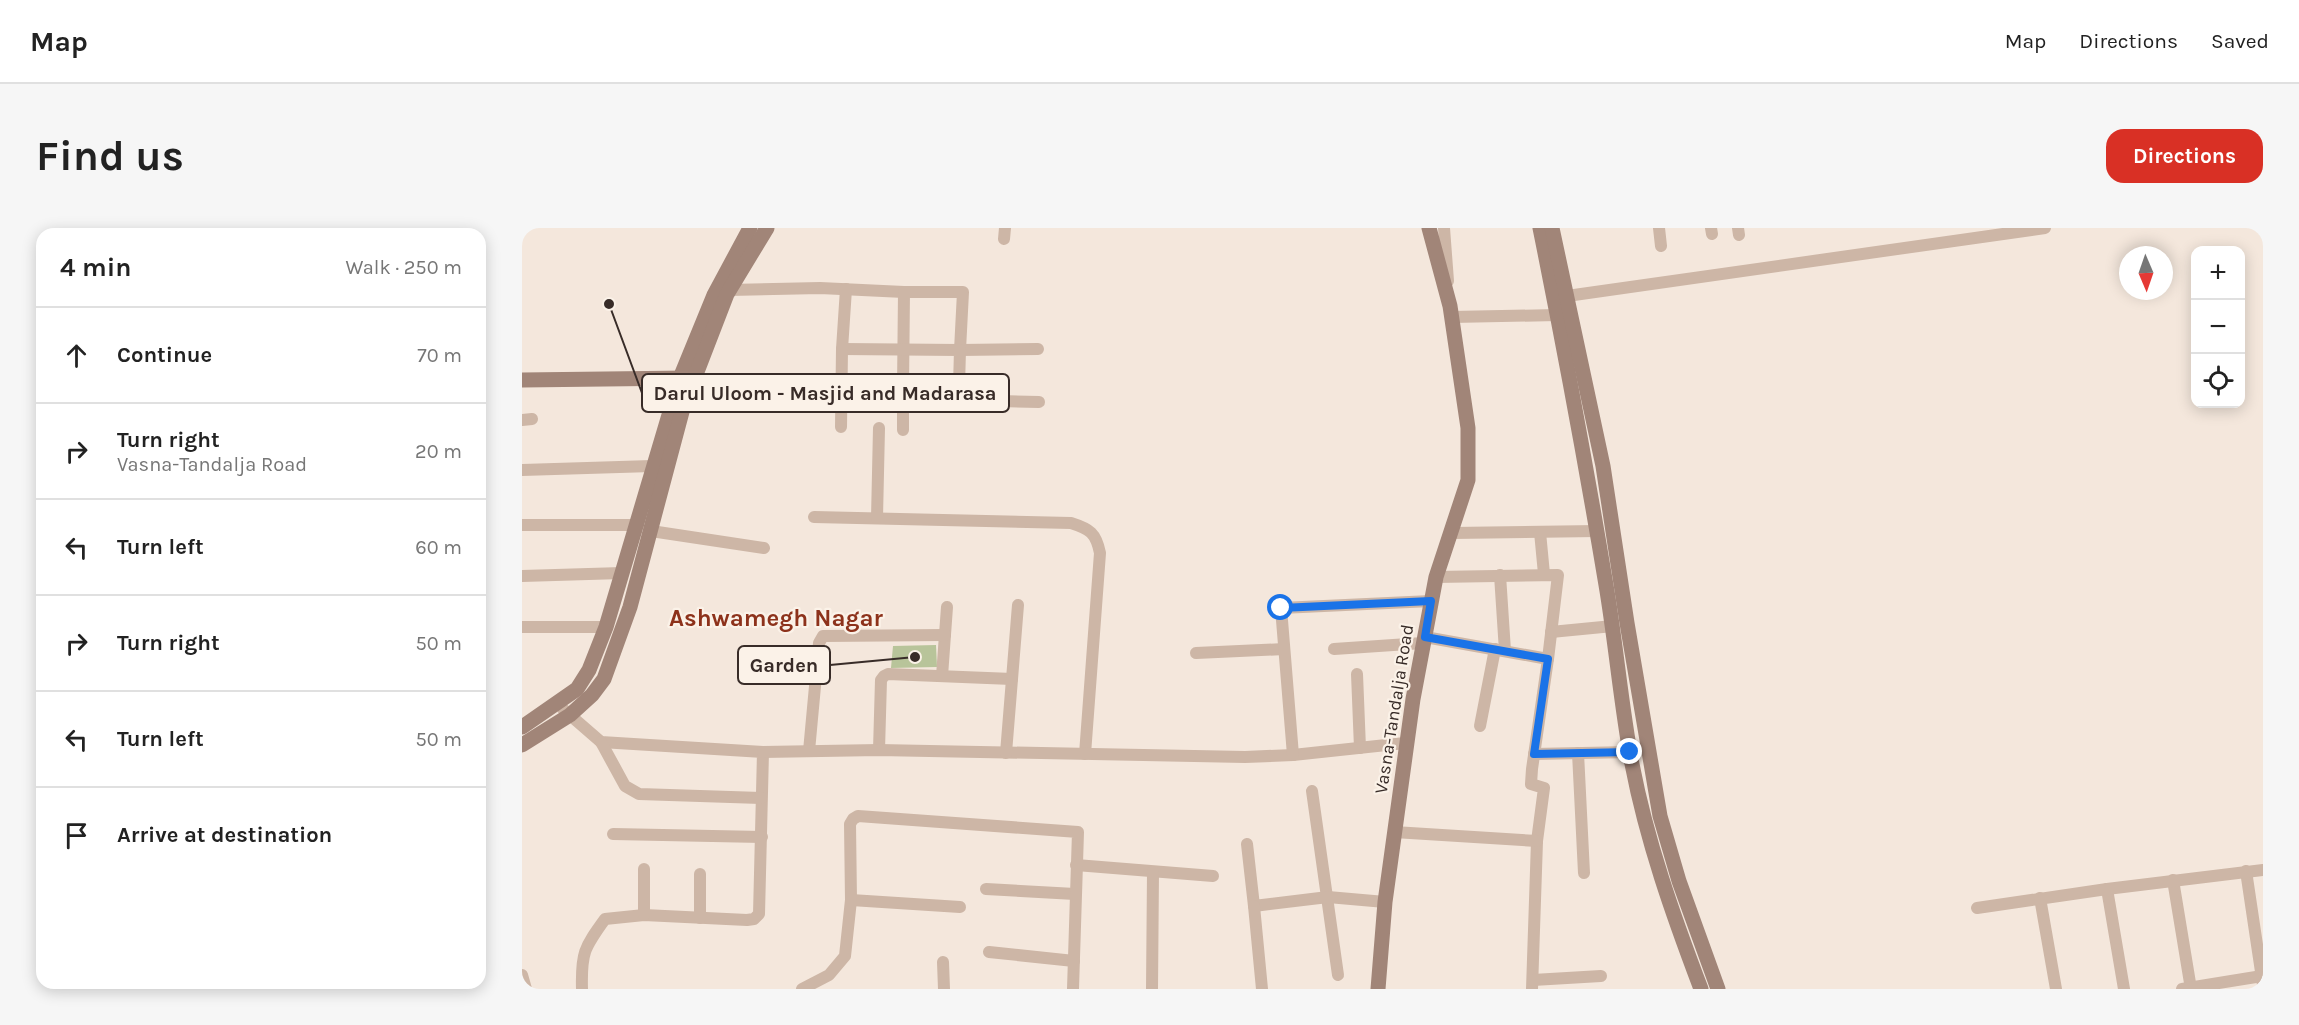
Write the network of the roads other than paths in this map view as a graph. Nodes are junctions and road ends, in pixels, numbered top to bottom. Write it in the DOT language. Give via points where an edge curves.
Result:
graph roads {
  1 [pos="750,228"];
  2 [pos="767,228"];
  3 [pos="1429,228"];
  4 [pos="1444,228"];
  5 [pos="1540,228"];
  6 [pos="1552,228"];
  7 [pos="1659,228"];
  8 [pos="2045,228"];
  9 [pos="1996,231"];
  10 [pos="1661,246"];
  11 [pos="846,289"];
  12 [pos="729,290"];
  13 [pos="904,292"];
  14 [pos="1567,296"];
  15 [pos="1451,312"];
  16 [pos="1557,315"];
  17 [pos="842,349"];
  18 [pos="903,349"];
  19 [pos="1038,349"];
  20 [pos="960,350"];
  21 [pos="687,378"];
  22 [pos="522,380"];
  23 [pos="959,386"];
  24 [pos="903,388"];
  25 [pos="842,389"];
  26 [pos="1039,402"];
  27 [pos="841,427"];
  28 [pos="879,428"];
  29 [pos="903,430"];
  30 [pos="652,466"];
  31 [pos="522,470"];
  32 [pos="814,517"];
  33 [pos="877,518"];
  34 [pos="522,525"];
  35 [pos="644,528"];
  36 [pos="1597,531"];
  37 [pos="1540,532"];
  38 [pos="1452,533"];
  39 [pos="764,548"];
  40 [pos="622,573"];
  41 [pos="1544,574"];
  42 [pos="1500,575"];
  43 [pos="522,576"];
  44 [pos="1436,578"];
  45 [pos="1431,601"];
  46 [pos="1018,605"];
  47 [pos="947,607"];
  48 [pos="1613,626"];
  49 [pos="522,627"];
  50 [pos="606,627"];
  51 [pos="1551,633"];
  52 [pos="945,635"];
  53 [pos="1424,640"];
  54 [pos="1284,649"];
  55 [pos="1334,649"];
  56 [pos="1500,650"];
  57 [pos="1196,652"];
  58 [pos="1548,659"];
  59 [pos="1357,674"];
  60 [pos="942,676"];
  61 [pos="1012,679"];
  62 [pos="557,704"];
  63 [pos="570,714"];
  64 [pos="1480,726"];
  65 [pos="522,727"];
  66 [pos="601,742"];
  67 [pos="1406,742"];
  68 [pos="522,746"];
  69 [pos="1360,748"];
  70 [pos="879,750"];
  71 [pos="809,751"];
  72 [pos="763,752"];
  73 [pos="1630,752"];
  74 [pos="1006,753"];
  75 [pos="1578,753"];
  76 [pos="1085,754"];
  77 [pos="1534,754"];
  78 [pos="1293,755"];
  79 [pos="1312,790"];
  80 [pos="761,798"];
  81 [pos="1394,832"];
  82 [pos="613,834"];
  83 [pos="762,837"];
  84 [pos="1537,841"];
  85 [pos="1246,844"];
  86 [pos="1076,866"];
  87 [pos="644,868"];
  88 [pos="2263,870"];
  89 [pos="2246,871"];
  90 [pos="1153,872"];
  91 [pos="1584,873"];
  92 [pos="699,874"];
  93 [pos="1213,876"];
  94 [pos="2173,880"];
  95 [pos="2107,888"];
  96 [pos="986,889"];
  97 [pos="1075,894"];
  98 [pos="1328,897"];
  99 [pos="2040,898"];
  100 [pos="851,900"];
  101 [pos="1385,902"];
  102 [pos="1254,906"];
  103 [pos="960,907"];
  104 [pos="1977,908"];
  105 [pos="644,915"];
  106 [pos="700,918"];
  107 [pos="989,952"];
  108 [pos="1074,961"];
  109 [pos="944,962"];
  110 [pos="522,975"];
  111 [pos="1338,975"];
  112 [pos="1601,976"];
  113 [pos="2262,981"];
  114 [pos="1532,984"];
  115 [pos="526,989"];
  116 [pos="582,989"];
  117 [pos="802,989"];
  118 [pos="944,989"];
  119 [pos="1073,989"];
  120 [pos="1152,989"];
  121 [pos="1262,989"];
  122 [pos="1378,989"];
  123 [pos="1701,989"];
  124 [pos="1718,989"];
  125 [pos="2056,989"];
  126 [pos="2124,989"];
  127 [pos="2188,989"];
  1 -- 21 [label="street" via="714,296"];
  2 -- 12 [label="street"];
  3 -- 15 [label="street, Vasna-Tandalja Road"];
  4 -- 15 [label="street"];
  5 -- 16 [label="street"];
  6 -- 14 [label="street"];
  7 -- 10 [label="street"];
  8 -- 9 [label="street"];
  9 -- 14 [label="street"];
  11 -- 12 [label="street"];
  11 -- 13 [label="street"];
  11 -- 17 [label="street"];
  12 -- 21 [label="street"];
  13 -- 18 [label="street"];
  13 -- 20 [label="street" via="963,292"];
  14 -- 124 [label="street" via="1603,466 1660,816"];
  15 -- 16 [label="street"];
  15 -- 38 [label="street, Vasna-Tandalja Road" via="1469,458 1468,480"];
  16 -- 36 [label="street"];
  17 -- 18 [label="street"];
  17 -- 25 [label="street"];
  18 -- 20 [label="street"];
  18 -- 24 [label="street"];
  19 -- 20 [label="street"];
  20 -- 23 [label="street"];
  21 -- 22 [label="street"];
  21 -- 30 [label="street"];
  21 -- 35 [label="street" via="681,415"];
  23 -- 24 [label="street"];
  23 -- 26 [label="street" via="963,400"];
  24 -- 25 [label="street"];
  24 -- 29 [label="street"];
  25 -- 27 [label="street"];
  28 -- 33 [label="street"];
  30 -- 31 [label="street"];
  30 -- 35 [label="street"];
  32 -- 33 [label="street"];
  33 -- 76 [label="street" via="1071,523 1086,527 1095,536 1100,553"];
  34 -- 35 [label="street"];
  35 -- 39 [label="street"];
  35 -- 40 [label="street"];
  35 -- 63 [label="street" via="630,607 608,670 592,695"];
  36 -- 37 [label="street"];
  36 -- 48 [label="street"];
  37 -- 38 [label="street"];
  37 -- 41 [label="street"];
  38 -- 44 [label="street, Vasna-Tandalja Road"];
  40 -- 43 [label="street"];
  40 -- 50 [label="street"];
  41 -- 42 [label="street"];
  41 -- 51 [label="street" via="1558,575"];
  42 -- 44 [label="street"];
  42 -- 56 [label="street"];
  44 -- 45 [label="street, Vasna-Tandalja Road"];
  45 -- 53 [label="street, Vasna-Tandalja Road"];
  45 -- 54 [label="street" via="1281,608"];
  46 -- 61 [label="street"];
  47 -- 52 [label="street"];
  48 -- 51 [label="street"];
  48 -- 73 [label="street"];
  49 -- 50 [label="street"];
  50 -- 62 [label="street" via="577,689"];
  51 -- 58 [label="street"];
  52 -- 60 [label="street"];
  52 -- 71 [label="street" via="828,635 820,639"];
  53 -- 55 [label="street"];
  53 -- 56 [label="street"];
  53 -- 67 [label="street, Vasna-Tandalja Road"];
  54 -- 57 [label="street"];
  54 -- 78 [label="street"];
  56 -- 58 [label="street"];
  56 -- 64 [label="street"];
  58 -- 77 [label="street"];
  59 -- 69 [label="street"];
  60 -- 61 [label="street"];
  60 -- 70 [label="street" via="884,676"];
  61 -- 74 [label="street"];
  62 -- 63 [label="street"];
  62 -- 65 [label="street"];
  63 -- 66 [label="street"];
  63 -- 68 [label="street"];
  66 -- 72 [label="street"];
  66 -- 80 [label="street" via="625,786 639,794"];
  67 -- 69 [label="street"];
  67 -- 81 [label="street, Vasna-Tandalja Road"];
  69 -- 78 [label="street"];
  70 -- 71 [label="street"];
  70 -- 74 [label="street"];
  71 -- 72 [label="street"];
  72 -- 80 [label="street"];
  73 -- 75 [label="street"];
  73 -- 123 [label="street" via="1649,838"];
  74 -- 76 [label="street"];
  75 -- 77 [label="street"];
  75 -- 91 [label="street"];
  76 -- 78 [label="street" via="1203,758"];
  77 -- 84 [label="street" via="1531,784 1544,788"];
  79 -- 98 [label="street"];
  80 -- 83 [label="street"];
  81 -- 84 [label="street"];
  81 -- 101 [label="street, Vasna-Tandalja Road"];
  82 -- 83 [label="street"];
  83 -- 106 [label="street" via="759,914 747,920"];
  84 -- 114 [label="street"];
  85 -- 102 [label="street"];
  86 -- 90 [label="street"];
  86 -- 97 [label="street"];
  86 -- 100 [label="street" via="1078,832 858,816 850,824"];
  87 -- 105 [label="street"];
  88 -- 89 [label="street"];
  89 -- 94 [label="street"];
  89 -- 113 [label="street"];
  90 -- 93 [label="street"];
  90 -- 120 [label="street"];
  92 -- 106 [label="street"];
  94 -- 95 [label="street"];
  94 -- 127 [label="street"];
  95 -- 99 [label="street"];
  95 -- 126 [label="street"];
  96 -- 97 [label="street"];
  97 -- 108 [label="street"];
  98 -- 101 [label="street"];
  98 -- 102 [label="street"];
  98 -- 111 [label="street"];
  99 -- 104 [label="street"];
  99 -- 125 [label="street"];
  100 -- 103 [label="street"];
  100 -- 117 [label="street" via="845,956 829,975"];
  101 -- 122 [label="street, Vasna-Tandalja Road"];
  102 -- 121 [label="street"];
  105 -- 106 [label="street"];
  105 -- 116 [label="street" via="605,919 583,956"];
  107 -- 108 [label="street"];
  108 -- 119 [label="street"];
  109 -- 118 [label="street"];
  110 -- 115 [label="street"];
  112 -- 114 [label="street"];
  113 -- 127 [label="street"];
}
